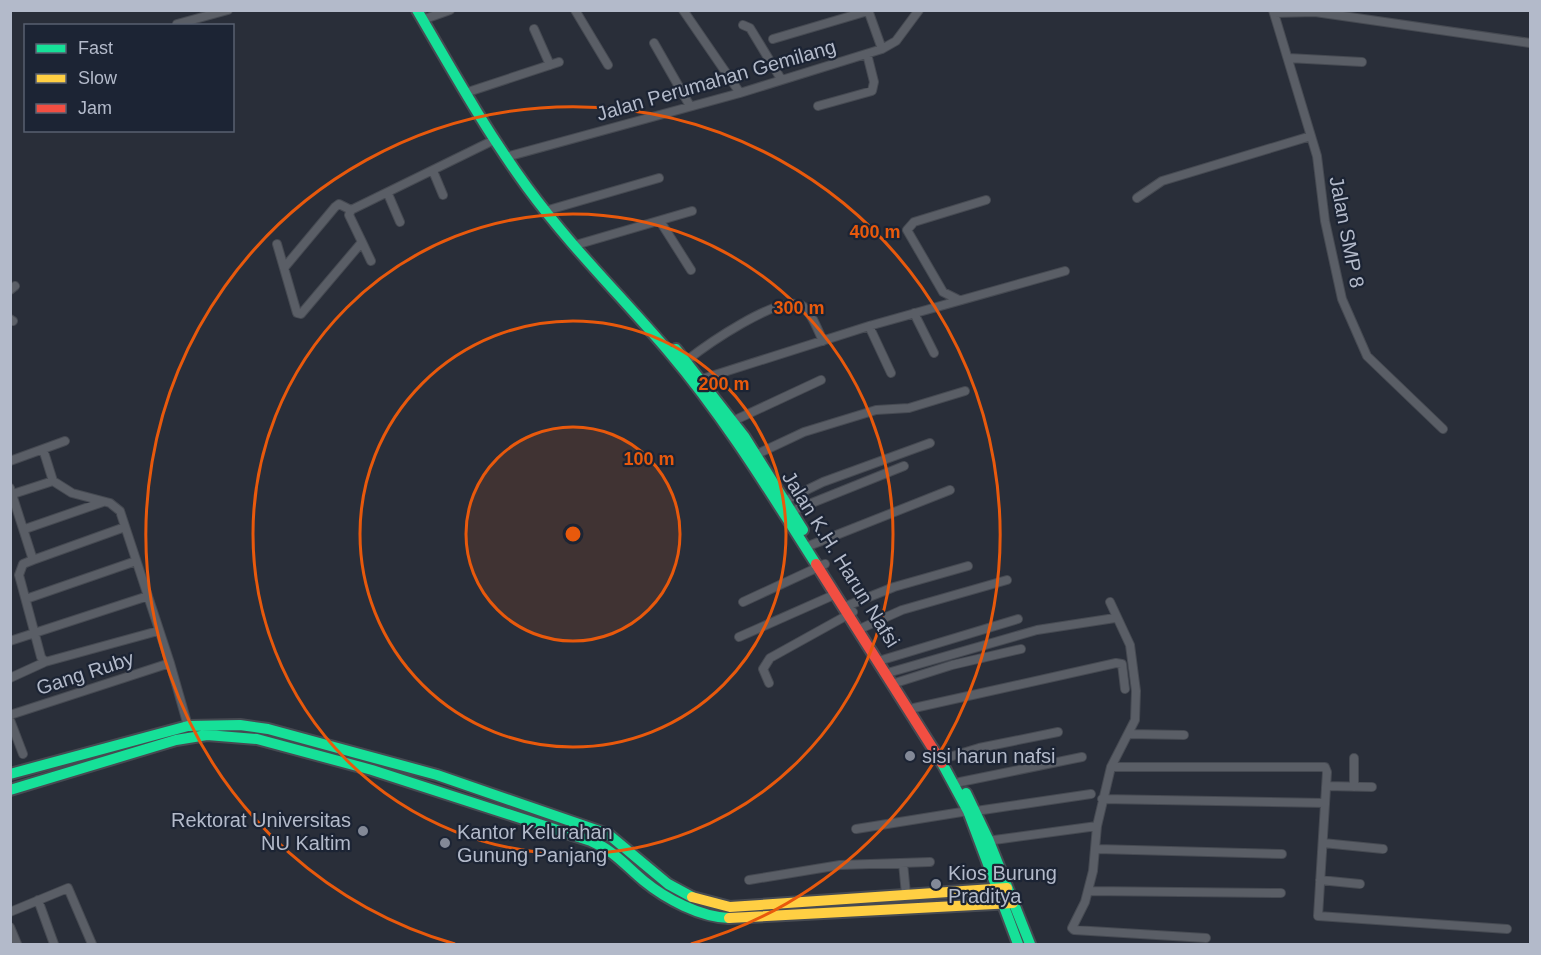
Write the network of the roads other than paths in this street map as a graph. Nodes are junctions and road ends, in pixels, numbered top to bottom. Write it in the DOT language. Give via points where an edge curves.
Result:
graph roads {
  1 [pos="228,10"];
  2 [pos="450,10"];
  3 [pos="575,10"];
  4 [pos="683,10"];
  5 [pos="908,10"];
  6 [pos="919,10"];
  7 [pos="868,11"];
  8 [pos="1274,12"];
  9 [pos="207,13"];
  10 [pos="420,15"];
  11 [pos="911,22"];
  12 [pos="177,24"];
  13 [pos="743,25"];
  14 [pos="534,29"];
  15 [pos="773,39"];
  16 [pos="654,43"];
  17 [pos="1530,43"];
  18 [pos="882,49"];
  19 [pos="867,54"];
  20 [pos="1288,58"];
  21 [pos="559,62"];
  22 [pos="1362,62"];
  23 [pos="550,65"];
  24 [pos="608,65"];
  25 [pos="786,78"];
  26 [pos="465,93"];
  27 [pos="740,93"];
  28 [pos="690,106"];
  29 [pos="818,106"];
  30 [pos="1311,136"];
  31 [pos="494,140"];
  32 [pos="506,157"];
  33 [pos="433,171"];
  34 [pos="659,178"];
  35 [pos="388,194"];
  36 [pos="443,195"];
  37 [pos="1137,198"];
  38 [pos="986,200"];
  39 [pos="351,210"];
  40 [pos="545,211"];
  41 [pos="692,211"];
  42 [pos="660,221"];
  43 [pos="400,222"];
  44 [pos="563,231"];
  45 [pos="362,242"];
  46 [pos="277,244"];
  47 [pos="304,244"];
  48 [pos="579,244"];
  49 [pos="281,258"];
  50 [pos="371,261"];
  51 [pos="284,268"];
  52 [pos="691,270"];
  53 [pos="1065,271"];
  54 [pos="960,300"];
  55 [pos="914,313"];
  56 [pos="869,326"];
  57 [pos="823,340"];
  58 [pos="673,350"];
  59 [pos="933,353"];
  60 [pos="687,361"];
  61 [pos="891,373"];
  62 [pos="702,379"];
  63 [pos="821,380"];
  64 [pos="964,391"];
  65 [pos="733,421"];
  66 [pos="1443,429"];
  67 [pos="64,441"];
  68 [pos="930,443"];
  69 [pos="43,449"];
  70 [pos="752,456"];
  71 [pos="10,461"];
  72 [pos="904,466"];
  73 [pos="53,481"];
  74 [pos="950,490"];
  75 [pos="12,491"];
  76 [pos="104,501"];
  77 [pos="782,502"];
  78 [pos="792,511"];
  79 [pos="125,527"];
  80 [pos="25,529"];
  81 [pos="809,546"];
  82 [pos="33,560"];
  83 [pos="136,561"];
  84 [pos="822,566"];
  85 [pos="968,566"];
  86 [pos="1007,580"];
  87 [pos="836,594"];
  88 [pos="148,596"];
  89 [pos="26,599"];
  90 [pos="743,602"];
  91 [pos="1110,602"];
  92 [pos="850,611"];
  93 [pos="1115,618"];
  94 [pos="1018,619"];
  95 [pos="862,628"];
  96 [pos="158,631"];
  97 [pos="34,634"];
  98 [pos="739,637"];
  99 [pos="10,641"];
  100 [pos="1021,649"];
  101 [pos="882,660"];
  102 [pos="45,662"];
  103 [pos="170,663"];
  104 [pos="10,678"];
  105 [pos="893,679"];
  106 [pos="770,683"];
  107 [pos="1125,689"];
  108 [pos="914,708"];
  109 [pos="10,715"];
  110 [pos="10,720"];
  111 [pos="188,726"];
  112 [pos="1058,732"];
  113 [pos="1129,734"];
  114 [pos="1184,735"];
  115 [pos="22,754"];
  116 [pos="376,757"];
  117 [pos="1082,757"];
  118 [pos="946,758"];
  119 [pos="1354,758"];
  120 [pos="1111,767"];
  121 [pos="372,770"];
  122 [pos="10,774"];
  123 [pos="960,782"];
  124 [pos="1326,786"];
  125 [pos="1354,787"];
  126 [pos="1372,787"];
  127 [pos="10,790"];
  128 [pos="1091,794"];
  129 [pos="1102,799"];
  130 [pos="1325,803"];
  131 [pos="972,811"];
  132 [pos="1094,826"];
  133 [pos="856,829"];
  134 [pos="984,842"];
  135 [pos="1323,843"];
  136 [pos="1097,849"];
  137 [pos="1383,849"];
  138 [pos="1282,854"];
  139 [pos="930,862"];
  140 [pos="903,863"];
  141 [pos="749,880"];
  142 [pos="1320,880"];
  143 [pos="1360,884"];
  144 [pos="1001,889"];
  145 [pos="1088,891"];
  146 [pos="1281,893"];
  147 [pos="906,894"];
  148 [pos="38,900"];
  149 [pos="1013,903"];
  150 [pos="1001,904"];
  151 [pos="10,912"];
  152 [pos="10,927"];
  153 [pos="1507,929"];
  154 [pos="1206,938"];
  155 [pos="17,945"];
  156 [pos="54,945"];
  157 [pos="92,945"];
  158 [pos="1018,945"];
  159 [pos="1030,945"];
  1 -- 9 [label="street"];
  2 -- 10 [label="street"];
  3 -- 24 [label="street"];
  4 -- 27 [label="street"];
  5 -- 11 [label="street"];
  6 -- 11 [label="street, Jalan Perumahan Gemilang"];
  7 -- 15 [label="street"];
  7 -- 18 [label="street"];
  8 -- 17 [label="street" via="1315,12"];
  8 -- 20 [label="street, Jalan SMP 8"];
  9 -- 12 [label="street"];
  10 -- 26 [label="main road, Jalan K.H. Harun Nafsi"];
  11 -- 18 [label="street, Jalan Perumahan Gemilang" via="896,41"];
  13 -- 25 [label="street" via="750,27"];
  14 -- 23 [label="street"];
  16 -- 28 [label="street"];
  18 -- 19 [label="street, Jalan Perumahan Gemilang"];
  19 -- 25 [label="street, Jalan Perumahan Gemilang"];
  19 -- 29 [label="street" via="874,82 872,91"];
  20 -- 22 [label="street"];
  20 -- 30 [label="street, Jalan SMP 8"];
  21 -- 23 [label="street"];
  23 -- 26 [label="street"];
  25 -- 27 [label="street, Jalan Perumahan Gemilang"];
  26 -- 31 [label="main road, Jalan K.H. Harun Nafsi"];
  27 -- 28 [label="street, Jalan Perumahan Gemilang"];
  28 -- 32 [label="street, Jalan Perumahan Gemilang"];
  30 -- 37 [label="street" via="1162,181"];
  30 -- 66 [label="street, Jalan SMP 8" via="1342,299 1367,356"];
  31 -- 32 [label="main road, Jalan K.H. Harun Nafsi"];
  31 -- 33 [label="street"];
  32 -- 40 [label="main road, Jalan K.H. Harun Nafsi"];
  33 -- 35 [label="street"];
  33 -- 36 [label="street"];
  34 -- 40 [label="street"];
  35 -- 39 [label="street"];
  35 -- 43 [label="street"];
  38 -- 54 [label="street" via="914,222 907,230 943,292"];
  39 -- 45 [label="street" via="349,215"];
  39 -- 47 [label="street" via="339,204"];
  40 -- 44 [label="main road, Jalan K.H. Harun Nafsi"];
  41 -- 42 [label="street"];
  42 -- 48 [label="street"];
  42 -- 52 [label="street"];
  44 -- 48 [label="main road, Jalan K.H. Harun Nafsi"];
  44 -- 58 [label="main road, Jalan K.H. Harun Nafsi"];
  45 -- 50 [label="street"];
  45 -- 51 [label="street" via="301,314 297,313"];
  46 -- 49 [label="street"];
  47 -- 49 [label="street"];
  47 -- 51 [label="street"];
  48 -- 58 [label="main road, Jalan K.H. Harun Nafsi"];
  49 -- 51 [label="street"];
  53 -- 54 [label="street"];
  54 -- 55 [label="street"];
  55 -- 56 [label="street"];
  55 -- 59 [label="street"];
  56 -- 57 [label="street"];
  56 -- 61 [label="street"];
  57 -- 60 [label="street" via="805,309 796,305 736,325"];
  57 -- 62 [label="street"];
  58 -- 60 [label="main road, Jalan K.H. Harun Nafsi"];
  58 -- 70 [label="main road, Jalan K.H. Harun Nafsi"];
  60 -- 62 [label="main road, Jalan K.H. Harun Nafsi"];
  62 -- 65 [label="main road, Jalan K.H. Harun Nafsi"];
  63 -- 65 [label="street"];
  64 -- 70 [label="street" via="909,408 876,410 804,432"];
  65 -- 70 [label="main road, Jalan K.H. Harun Nafsi"];
  67 -- 69 [label="street"];
  68 -- 77 [label="street" via="823,482"];
  69 -- 71 [label="street"];
  69 -- 73 [label="street"];
  70 -- 77 [label="main road, Jalan K.H. Harun Nafsi"];
  72 -- 78 [label="street"];
  73 -- 75 [label="street"];
  73 -- 76 [label="street" via="72,493"];
  74 -- 81 [label="street"];
  75 -- 80 [label="street"];
  76 -- 79 [label="street" via="120,511"];
  76 -- 80 [label="street"];
  77 -- 78 [label="main road, Jalan K.H. Harun Nafsi"];
  77 -- 81 [label="main road, Jalan K.H. Harun Nafsi"];
  78 -- 81 [label="main road, Jalan K.H. Harun Nafsi"];
  79 -- 82 [label="street"];
  79 -- 83 [label="street"];
  80 -- 82 [label="street"];
  81 -- 84 [label="main road, Jalan K.H. Harun Nafsi"];
  82 -- 89 [label="street" via="23,564 19,575"];
  83 -- 88 [label="street"];
  83 -- 89 [label="street"];
  84 -- 87 [label="main road, Jalan K.H. Harun Nafsi"];
  84 -- 90 [label="street"];
  84 -- 92 [label="main road, Jalan K.H. Harun Nafsi"];
  85 -- 92 [label="street" via="894,587"];
  86 -- 95 [label="street" via="902,610"];
  87 -- 92 [label="main road, Jalan K.H. Harun Nafsi"];
  87 -- 98 [label="street"];
  88 -- 96 [label="street"];
  88 -- 97 [label="street"];
  89 -- 97 [label="street"];
  91 -- 93 [label="street"];
  92 -- 95 [label="main road, Jalan K.H. Harun Nafsi"];
  92 -- 105 [label="main road, Jalan K.H. Harun Nafsi"];
  92 -- 106 [label="street" via="770,658 763,669"];
  93 -- 105 [label="street" via="1036,630"];
  93 -- 113 [label="street" via="1130,645 1134,663 1136,706"];
  94 -- 101 [label="street"];
  95 -- 101 [label="main road, Jalan K.H. Harun Nafsi"];
  96 -- 102 [label="street"];
  96 -- 103 [label="street"];
  97 -- 99 [label="street"];
  97 -- 102 [label="street"];
  100 -- 105 [label="street"];
  101 -- 105 [label="main road, Jalan K.H. Harun Nafsi"];
  102 -- 104 [label="street"];
  103 -- 109 [label="street, Gang Ruby"];
  103 -- 111 [label="street"];
  105 -- 108 [label="main road, Jalan K.H. Harun Nafsi"];
  105 -- 131 [label="main road, Jalan K.H. Harun Nafsi"];
  107 -- 108 [label="street" via="1124,668 1116,663"];
  108 -- 118 [label="main road, Jalan K.H. Harun Nafsi"];
  110 -- 115 [label="street"];
  111 -- 116 [label="main road" via="268,729"];
  111 -- 122 [label="main road"];
  112 -- 118 [label="street"];
  113 -- 114 [label="street"];
  113 -- 120 [label="street"];
  116 -- 121 [label="main road"];
  116 -- 147 [label="main road" via="608,834 668,884 692,897 730,907"];
  117 -- 123 [label="street"];
  118 -- 123 [label="main road, Jalan K.H. Harun Nafsi"];
  119 -- 125 [label="street"];
  120 -- 124 [label="street" via="1324,767"];
  120 -- 129 [label="street"];
  121 -- 127 [label="main road" via="257,739 207,735 138,750"];
  121 -- 150 [label="main road" via="606,847 672,900 718,918"];
  123 -- 131 [label="main road, Jalan K.H. Harun Nafsi"];
  124 -- 125 [label="street"];
  124 -- 130 [label="street"];
  125 -- 126 [label="street"];
  128 -- 131 [label="street"];
  129 -- 130 [label="street"];
  129 -- 132 [label="street"];
  130 -- 135 [label="street"];
  131 -- 133 [label="street"];
  131 -- 134 [label="main road, Jalan K.H. Harun Nafsi"];
  132 -- 134 [label="street"];
  132 -- 136 [label="street"];
  134 -- 144 [label="main road, Jalan K.H. Harun Nafsi"];
  135 -- 137 [label="street"];
  135 -- 142 [label="street"];
  136 -- 138 [label="street"];
  136 -- 145 [label="street"];
  139 -- 140 [label="street"];
  140 -- 141 [label="street" via="840,866"];
  140 -- 147 [label="street"];
  142 -- 143 [label="street"];
  142 -- 153 [label="street" via="1317,914 1322,917"];
  144 -- 147 [label="main road"];
  144 -- 149 [label="main road, Jalan K.H. Harun Nafsi"];
  144 -- 150 [label="main road, Jalan K.H. Harun Nafsi"];
  145 -- 146 [label="street"];
  145 -- 154 [label="street" via="1072,924 1074,930"];
  148 -- 151 [label="street"];
  148 -- 156 [label="street"];
  148 -- 157 [label="street" via="68,888"];
  149 -- 150 [label="main road"];
  149 -- 159 [label="main road, Jalan K.H. Harun Nafsi"];
  150 -- 158 [label="main road, Jalan K.H. Harun Nafsi"];
  152 -- 155 [label="street"];
}
